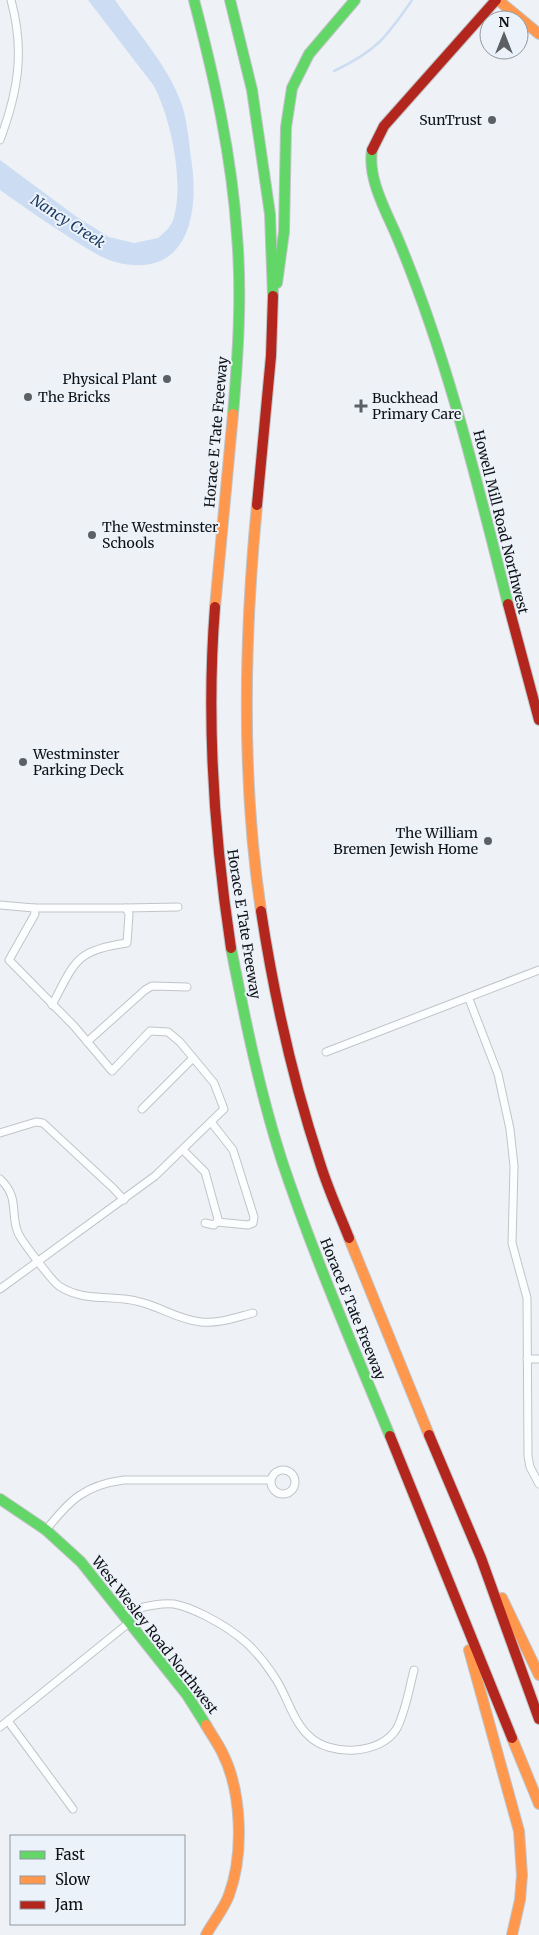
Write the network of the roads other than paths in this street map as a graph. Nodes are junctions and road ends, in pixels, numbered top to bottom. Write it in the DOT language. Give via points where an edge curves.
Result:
graph roads {
  1 [pos="11,0"];
  2 [pos="230,0"];
  3 [pos="356,0"];
  4 [pos="497,0"];
  5 [pos="194,1"];
  6 [pos="539,34"];
  7 [pos="0,140"];
  8 [pos="273,303"];
  9 [pos="539,720"];
  10 [pos="0,905"];
  11 [pos="178,907"];
  12 [pos="34,908"];
  13 [pos="126,908"];
  14 [pos="539,970"];
  15 [pos="187,988"];
  16 [pos="469,999"];
  17 [pos="52,1004"];
  18 [pos="87,1042"];
  19 [pos="326,1052"];
  20 [pos="193,1058"];
  21 [pos="142,1109"];
  22 [pos="211,1122"];
  23 [pos="0,1133"];
  24 [pos="183,1150"];
  25 [pos="0,1179"];
  26 [pos="124,1200"];
  27 [pos="217,1222"];
  28 [pos="205,1223"];
  29 [pos="39,1260"];
  30 [pos="0,1290"];
  31 [pos="253,1313"];
  32 [pos="527,1359"];
  33 [pos="539,1359"];
  34 [pos="270,1480"];
  35 [pos="539,1484"];
  36 [pos="0,1499"];
  37 [pos="46,1530"];
  38 [pos="480,1558"];
  39 [pos="122,1612"];
  40 [pos="460,1614"];
  41 [pos="130,1622"];
  42 [pos="414,1670"];
  43 [pos="539,1675"];
  44 [pos="539,1719"];
  45 [pos="8,1721"];
  46 [pos="0,1727"];
  47 [pos="539,1804"];
  48 [pos="73,1809"];
  49 [pos="206,1935"];
  50 [pos="512,1935"];
  1 -- 7 [label="street" via="18,42 18,81"];
  2 -- 8 [label="main road, Horace E Tate Freeway" via="252,90 264,161 270,214"];
  3 -- 8 [label="main road" via="316,44 297,74 289,98 284,134 284,236"];
  4 -- 6 [label="main road"];
  4 -- 9 [label="main road, Howell Mill Road Northwest" via="384,126 371,157 377,191 423,299 464,428"];
  5 -- 40 [label="main road, Horace E Tate Freeway" via="231,176 239,269 236,381 215,592 211,710 214,808 234,968 263,1096 294,1197"];
  8 -- 38 [label="main road, Horace E Tate Freeway" via="252,566 246,689 253,857 270,967 287,1047 320,1164"];
  10 -- 12 [label="street"];
  11 -- 13 [label="street"];
  12 -- 13 [label="street"];
  12 -- 17 [label="street" via="35,914 9,960"];
  13 -- 17 [label="street" via="129,914 127,944 86,953 76,962"];
  14 -- 16 [label="street"];
  15 -- 18 [label="street" via="152,986"];
  16 -- 19 [label="street"];
  16 -- 32 [label="street" via="498,1074 508,1113 514,1166 512,1243 526,1298"];
  17 -- 18 [label="street"];
  18 -- 20 [label="street" via="112,1071 150,1031 168,1032"];
  20 -- 21 [label="street"];
  20 -- 22 [label="street" via="214,1083 224,1110"];
  22 -- 24 [label="street"];
  22 -- 27 [label="street" via="233,1150 254,1217 253,1223 248,1225"];
  23 -- 26 [label="street" via="36,1122 44,1123"];
  24 -- 26 [label="street"];
  24 -- 27 [label="street" via="205,1172"];
  25 -- 29 [label="street" via="13,1199 19,1235"];
  26 -- 29 [label="street"];
  27 -- 28 [label="street" via="214,1225"];
  29 -- 30 [label="street"];
  29 -- 31 [label="street" via="57,1284 82,1296 138,1301 200,1322"];
  32 -- 33 [label="street"];
  32 -- 35 [label="street" via="528,1456"];
  34 -- 37 [label="street" via="107,1482 74,1498"];
  36 -- 37 [label="main road, West Wesley Road Northwest"];
  37 -- 39 [label="main road, West Wesley Road Northwest" via="81,1562"];
  38 -- 43 [label="main road"];
  38 -- 44 [label="main road, Horace E Tate Freeway"];
  39 -- 41 [label="main road, West Wesley Road Northwest"];
  39 -- 42 [label="street" via="174,1604 237,1633 271,1673 294,1717 310,1737 326,1747 358,1750 392,1734 401,1718"];
  40 -- 47 [label="main road, Horace E Tate Freeway"];
  40 -- 50 [label="main road" via="519,1831 522,1875"];
  41 -- 45 [label="street"];
  41 -- 49 [label="main road, West Wesley Road Northwest" via="192,1702 222,1752 231,1775 238,1818 237,1869 223,1909"];
  45 -- 46 [label="street"];
  45 -- 48 [label="street"];
}
